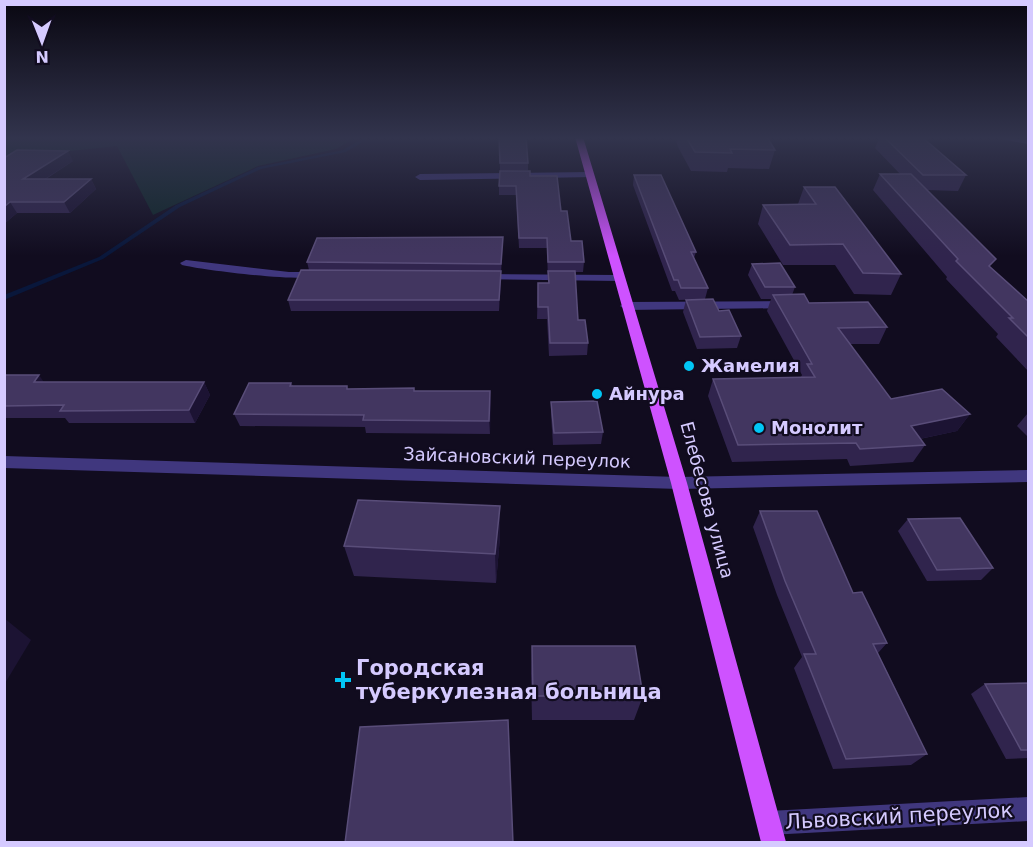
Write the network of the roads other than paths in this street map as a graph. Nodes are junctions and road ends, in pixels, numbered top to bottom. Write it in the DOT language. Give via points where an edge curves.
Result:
graph roads {
  1 [pos="590,176"];
  2 [pos="420,177"];
  3 [pos="500,177"];
  4 [pos="186,263"];
  5 [pos="325,275"];
  6 [pos="468,276"];
  7 [pos="618,278"];
  8 [pos="800,305"];
  9 [pos="626,306"];
  10 [pos="4,462"];
  11 [pos="1029,476"];
  12 [pos="679,483"];
  13 [pos="1029,808"];
  14 [pos="771,833"];
  1 -- 7 [label="main road, Елебесова улица"];
  2 -- 3 [label="street"];
  4 -- 5 [label="street" via="289,275"];
  6 -- 7 [label="street"];
  7 -- 9 [label="main road, Елебесова улица"];
  8 -- 9 [label="street"];
  9 -- 12 [label="main road, Елебесова улица"];
  10 -- 12 [label="street, Зайсановский переулок"];
  11 -- 12 [label="street, Зайсановский переулок"];
  12 -- 14 [label="main road, Елебесова улица"];
  13 -- 14 [label="street, Львовский переулок"];
}
